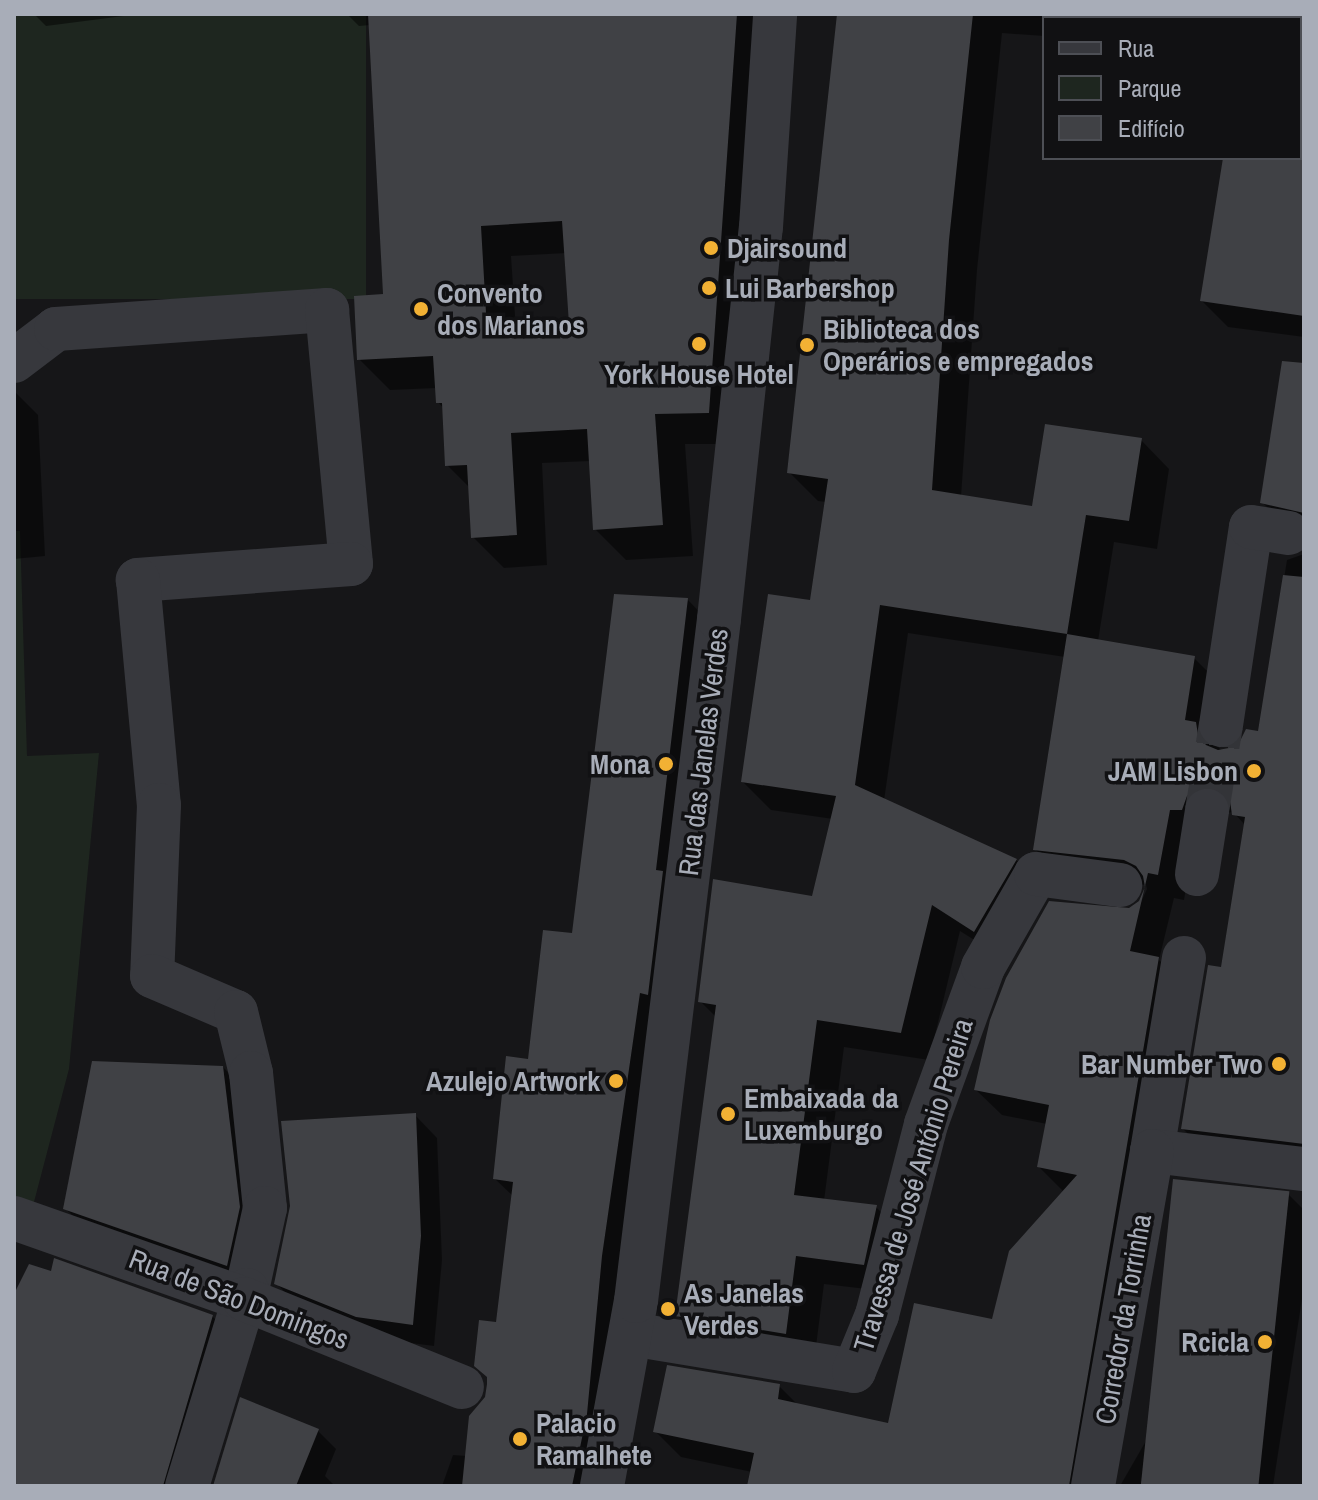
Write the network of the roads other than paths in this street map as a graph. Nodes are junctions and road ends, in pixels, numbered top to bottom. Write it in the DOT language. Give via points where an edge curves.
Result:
graph roads {
  1 [pos="775,14"];
  2 [pos="14,361"];
  3 [pos="1289,533"];
  4 [pos="1221,725"];
  5 [pos="1207,811"];
  6 [pos="1197,874"];
  7 [pos="1120,885"];
  8 [pos="1184,958"];
  9 [pos="1152,1151"];
  10 [pos="1304,1169"];
  11 [pos="14,1218"];
  12 [pos="244,1299"];
  13 [pos="631,1334"];
  14 [pos="462,1387"];
  15 [pos="187,1486"];
  16 [pos="602,1486"];
  17 [pos="1093,1486"];
  1 -- 13 [label="street, Rua das Janelas Verdes" via="761,227 721,604"];
  2 -- 12 [label="street" via="56,329 327,310 351,564 138,580 159,805 152,976 236,1012 251,1073 265,1208"];
  3 -- 4 [label="street" via="1251,527"];
  5 -- 6 [label="street"];
  7 -- 13 [label="street, Travessa de José António Pereira" via="1036,874 983,967 926,1124 877,1315 854,1371"];
  8 -- 9 [label="street"];
  9 -- 10 [label="street"];
  9 -- 17 [label="street, Corredor da Torrinha"];
  11 -- 12 [label="street, Rua de São Domingos"];
  12 -- 14 [label="street, Rua de São Domingos"];
  12 -- 15 [label="street"];
  13 -- 16 [label="street, Rua das Janelas Verdes"];
}
